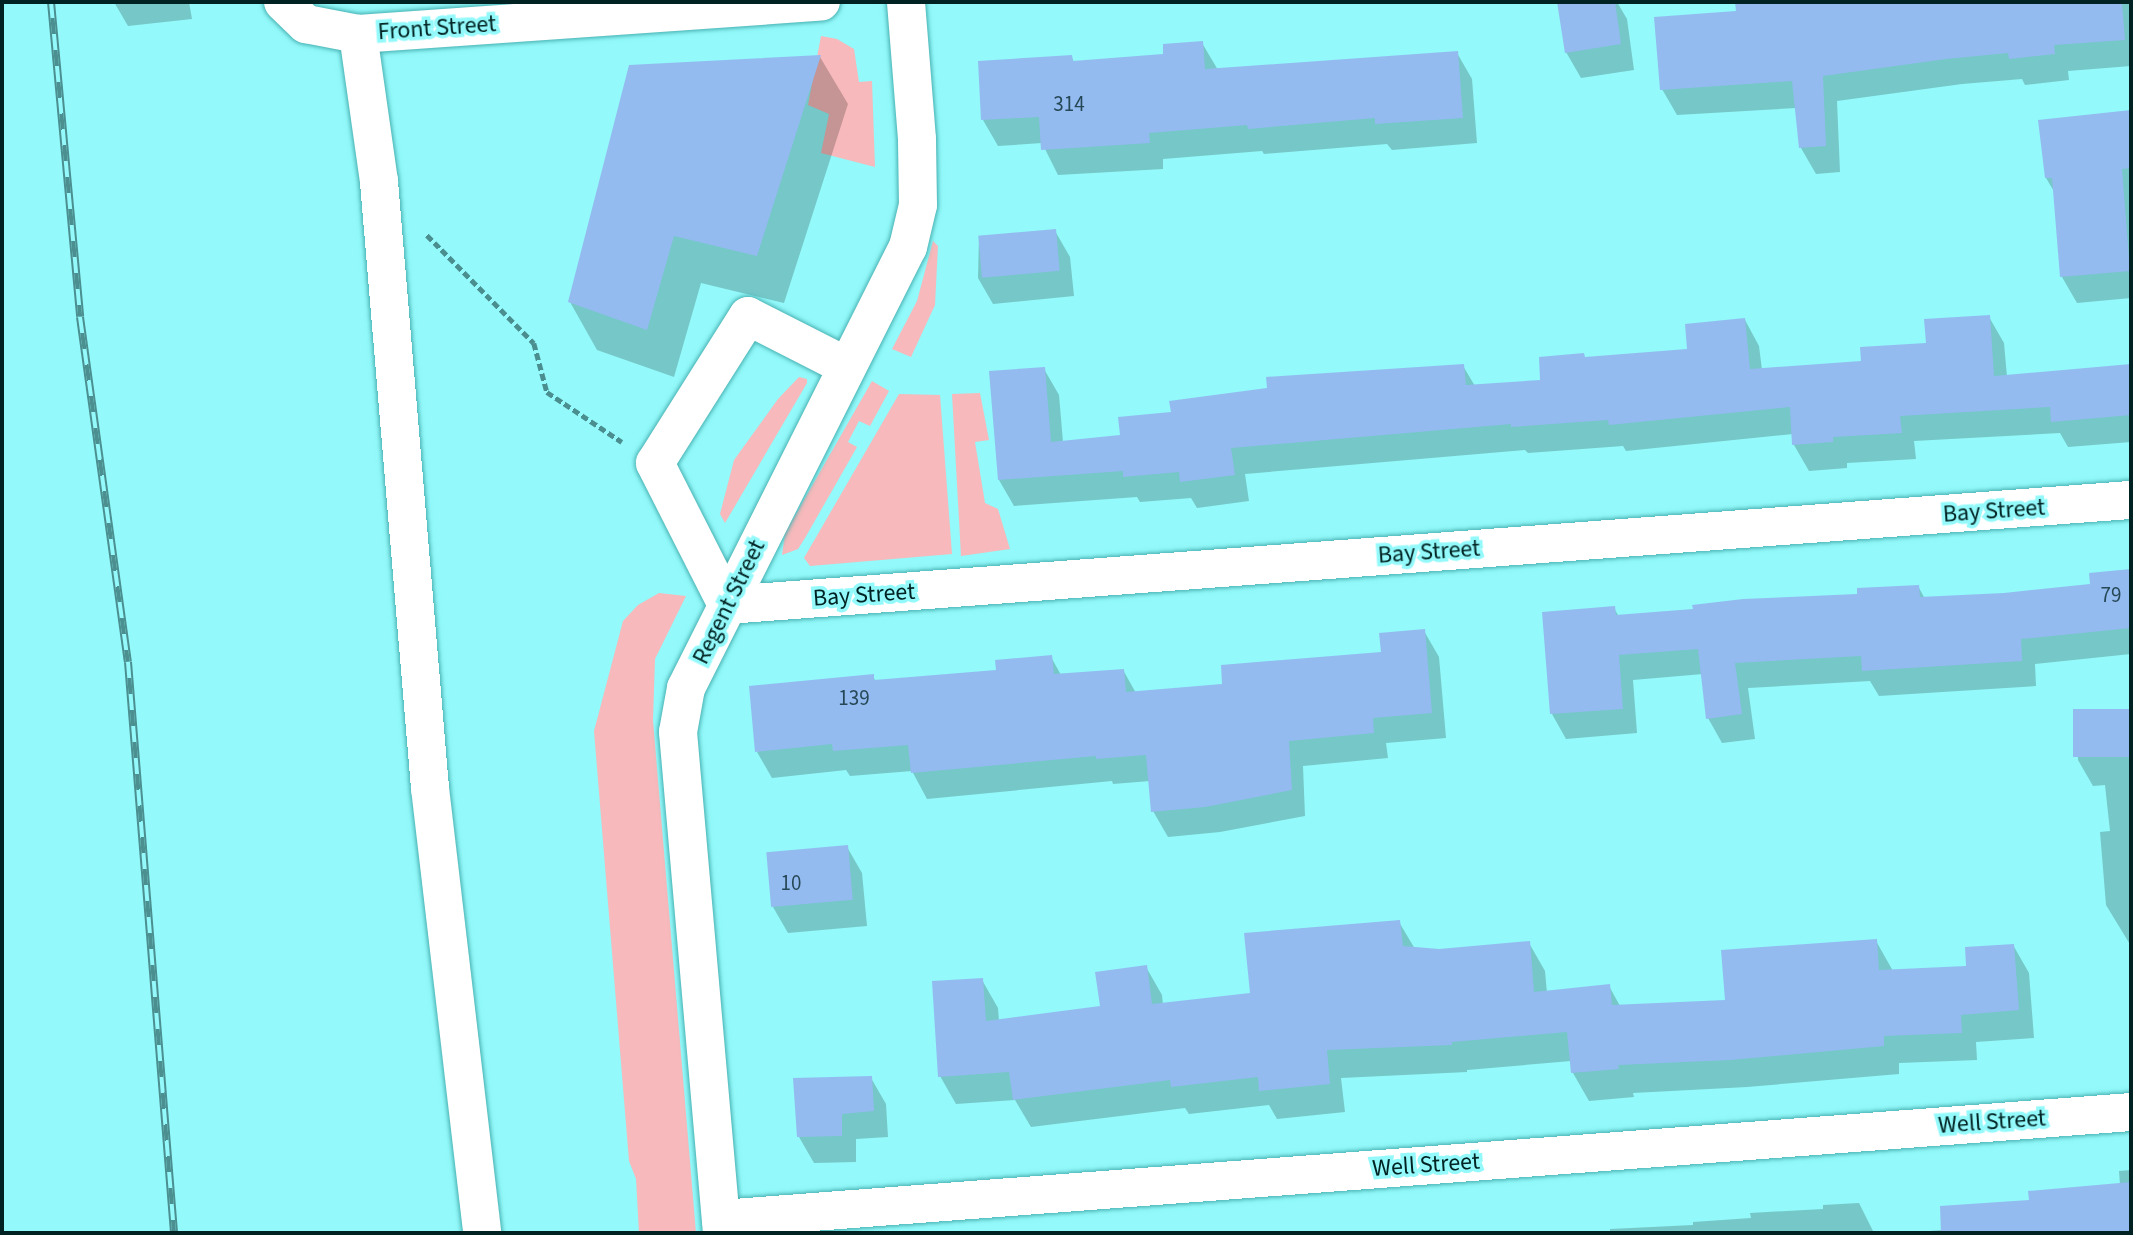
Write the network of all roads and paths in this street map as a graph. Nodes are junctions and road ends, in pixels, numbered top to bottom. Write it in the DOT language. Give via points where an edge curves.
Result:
graph roads {
  1 [pos="821,2"];
  2 [pos="906,2"];
  3 [pos="295,13"];
  4 [pos="358,34"];
  5 [pos="423,231"];
  6 [pos="846,366"];
  7 [pos="655,463"];
  8 [pos="2131,500"];
  9 [pos="727,605"];
  10 [pos="2131,1112"];
  11 [pos="722,1226"];
  12 [pos="482,1233"];
  1 -- 4 [label="street, Front Street"];
  2 -- 6 [label="street, Regent Street" via="918,205 908,247"];
  3 -- 4 [label="street, Front Street"];
  4 -- 12 [label="street" via="379,181 430,788"];
  5 -- 7 [label="path" via="534,343 547,392"];
  6 -- 7 [label="street" via="748,316"];
  6 -- 9 [label="street, Regent Street"];
  7 -- 9 [label="street"];
  8 -- 9 [label="street, Bay Street"];
  9 -- 11 [label="street, Regent Street" via="686,688 678,732"];
  10 -- 11 [label="street, Well Street"];
}
